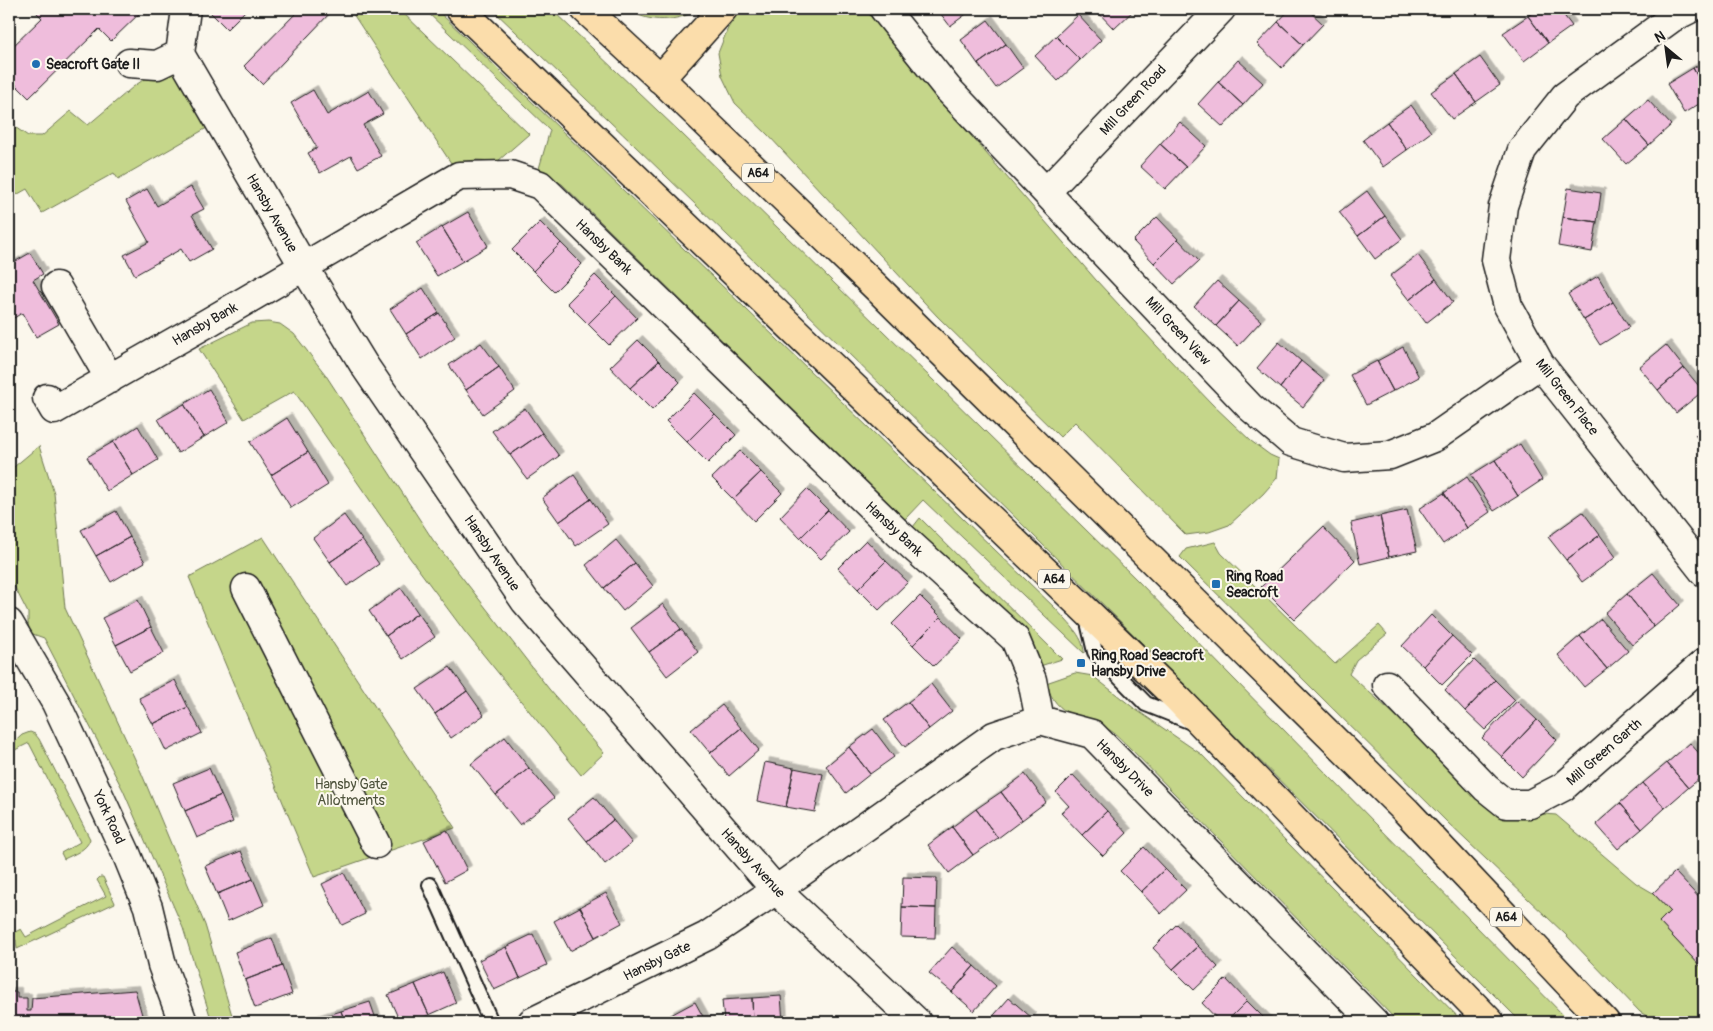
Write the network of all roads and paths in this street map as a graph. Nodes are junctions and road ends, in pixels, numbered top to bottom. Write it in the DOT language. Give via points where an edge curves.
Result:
graph roads {
  1 [pos="186,9"];
  2 [pos="460,9"];
  3 [pos="585,9"];
  4 [pos="723,9"];
  5 [pos="884,9"];
  6 [pos="1220,9"];
  7 [pos="1690,9"];
  8 [pos="180,54"];
  9 [pos="129,63"];
  10 [pos="660,79"];
  11 [pos="1046,192"];
  12 [pos="304,267"];
  13 [pos="56,286"];
  14 [pos="1540,364"];
  15 [pos="110,379"];
  16 [pos="47,398"];
  17 [pos="1704,572"];
  18 [pos="246,588"];
  19 [pos="9,623"];
  20 [pos="1704,663"];
  21 [pos="1386,678"];
  22 [pos="1040,720"];
  23 [pos="376,844"];
  24 [pos="430,886"];
  25 [pos="776,890"];
  26 [pos="183,1022"];
  27 [pos="491,1022"];
  28 [pos="532,1022"];
  29 [pos="917,1022"];
  30 [pos="1374,1022"];
  31 [pos="1490,1022"];
  32 [pos="1605,1022"];
  1 -- 8 [label="street"];
  2 -- 31 [label="highway, A64" via="1208,729"];
  3 -- 10 [label="highway, A64"];
  4 -- 10 [label="highway"];
  5 -- 11 [label="street, Mill Green View" via="948,89"];
  6 -- 11 [label="street, Mill Green Road"];
  7 -- 14 [label="street, Mill Green Place" via="1672,18 1565,96 1522,150 1503,206 1496,260 1508,306"];
  8 -- 9 [label="street" via="157,64"];
  8 -- 12 [label="street, Hansby Avenue"];
  10 -- 32 [label="highway, A64" via="883,294 1400,806"];
  11 -- 14 [label="street, Mill Green View" via="1250,407 1291,442 1344,458 1390,455 1435,436"];
  12 -- 15 [label="street, Hansby Bank"];
  12 -- 22 [label="street, Hansby Bank" via="459,176 510,175 540,185 898,534 1015,639 1032,680"];
  12 -- 25 [label="street, Hansby Avenue" via="364,365 525,601"];
  13 -- 15 [label="street"];
  14 -- 17 [label="street, Mill Green Place"];
  15 -- 16 [label="street, Hansby Bank" via="54,410"];
  18 -- 23 [label="street"];
  19 -- 26 [label="street, York Road" via="56,703 126,853 148,907 162,965"];
  20 -- 21 [label="street, Mill Green Garth" via="1563,788 1530,804 1506,804 1486,788"];
  22 -- 25 [label="street" via="994,736"];
  22 -- 30 [label="street, Hansby Drive" via="1092,734"];
  24 -- 27 [label="lane"];
  25 -- 28 [label="street, Hansby Gate" via="707,936"];
  25 -- 29 [label="street, Hansby Avenue"];
}
